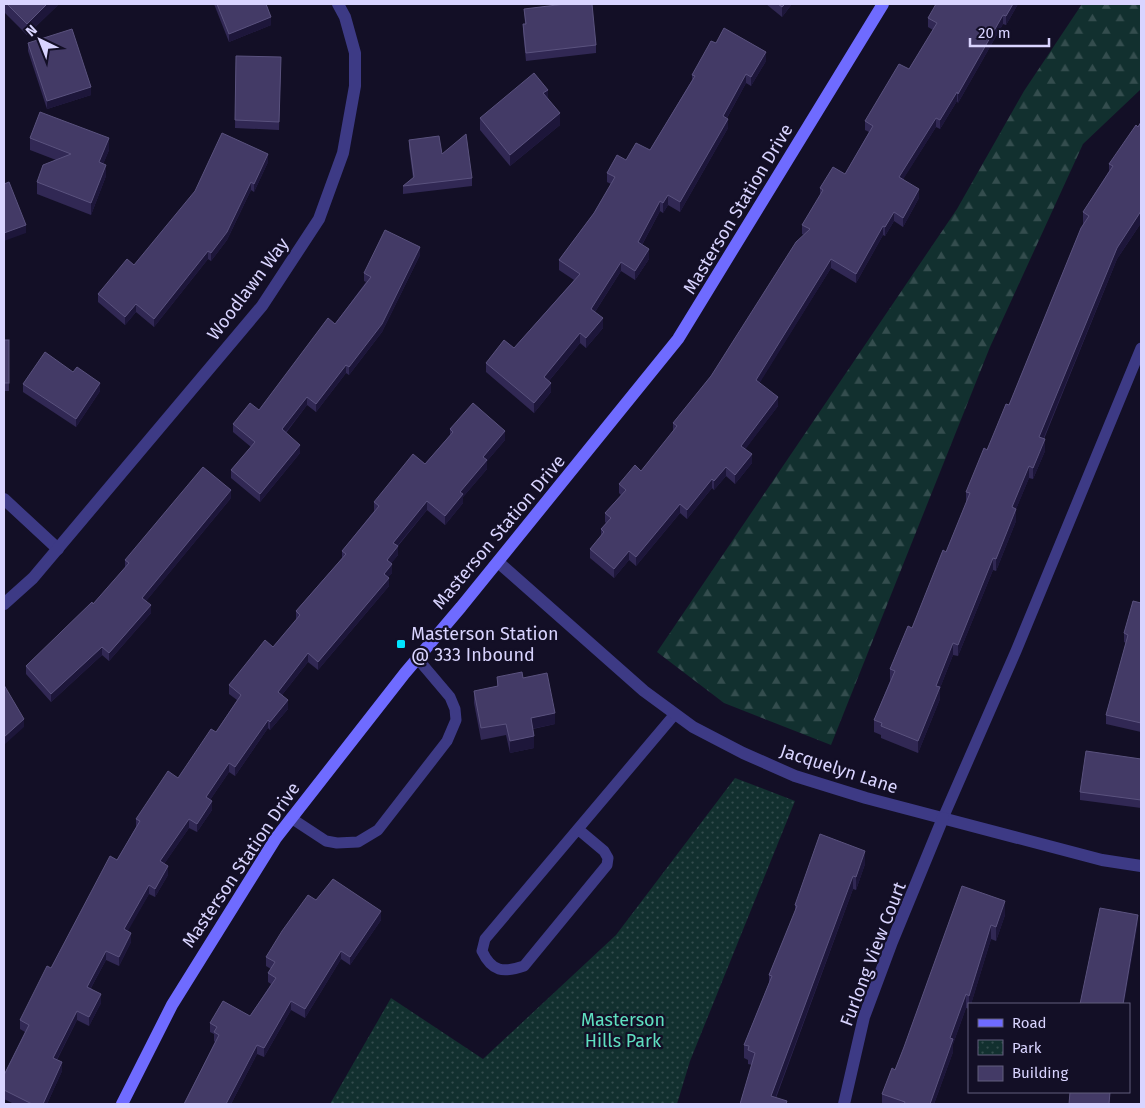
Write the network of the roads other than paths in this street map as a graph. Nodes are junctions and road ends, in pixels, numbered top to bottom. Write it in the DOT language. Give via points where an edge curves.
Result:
graph roads {
  1 [pos="338,4"];
  2 [pos="883,4"];
  3 [pos="1141,348"];
  4 [pos="4,499"];
  5 [pos="58,549"];
  6 [pos="498,562"];
  7 [pos="4,604"];
  8 [pos="417,658"];
  9 [pos="675,714"];
  10 [pos="291,818"];
  11 [pos="943,818"];
  12 [pos="579,830"];
  13 [pos="1141,866"];
  14 [pos="122,1104"];
  15 [pos="844,1104"];
  1 -- 5 [label="street, Woodlawn Way" via="355,53 355,86 343,153 319,219 262,306"];
  2 -- 6 [label="street, Masterson Station Drive" via="678,340"];
  3 -- 11 [label="lane" via="1016,652"];
  4 -- 5 [label="street"];
  5 -- 7 [label="street, Woodlawn Way" via="34,578"];
  6 -- 8 [label="street, Masterson Station Drive"];
  6 -- 9 [label="street, Jacquelyn Lane" via="644,691"];
  8 -- 10 [label="street, Masterson Station Drive"];
  8 -- 10 [label="lane" via="450,697 456,720 447,741 378,830 358,842 337,843 326,841"];
  9 -- 11 [label="street, Jacquelyn Lane" via="736,750 795,776"];
  9 -- 12 [label="lane"];
  10 -- 14 [label="street, Masterson Station Drive" via="206,947 172,1005"];
  11 -- 13 [label="street, Jacquelyn Lane" via="1102,860"];
  11 -- 15 [label="street, Furlong View Court" via="864,1017"];
  12 -- 12 [label="lane" via="485,939 482,951 488,962 499,970 524,966 607,865 604,851"];
}
